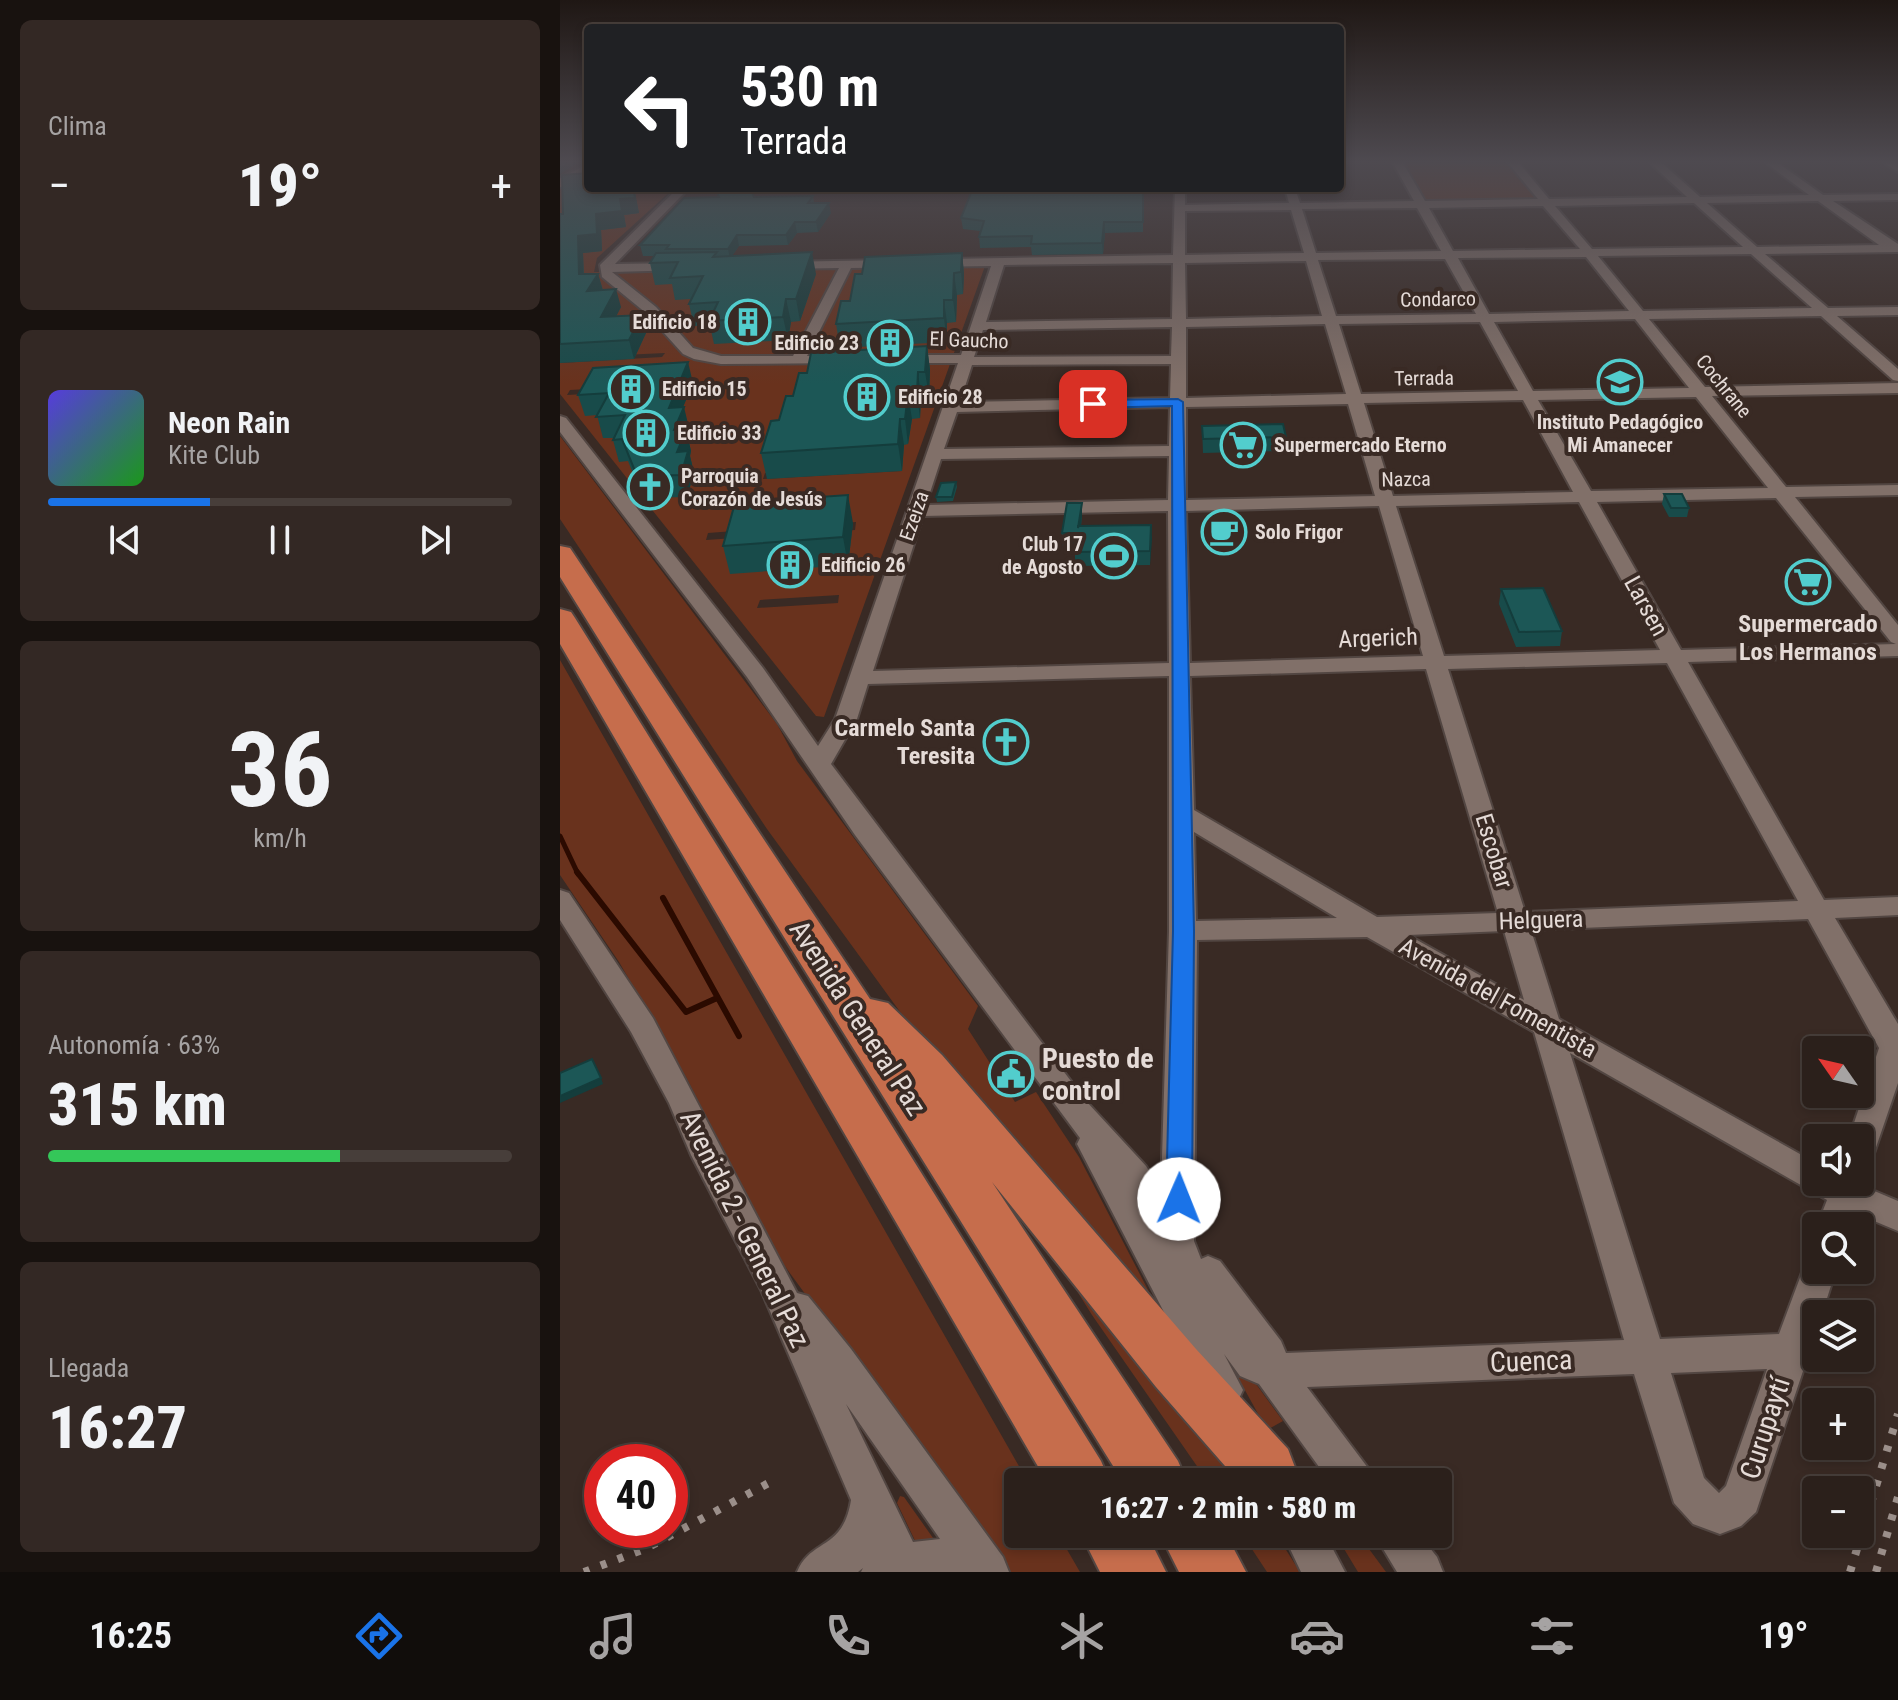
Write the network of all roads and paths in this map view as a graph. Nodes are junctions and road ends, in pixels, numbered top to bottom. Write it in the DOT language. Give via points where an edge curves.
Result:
graph roads {
  1 [pos="636,236"];
  2 [pos="1179,236"];
  3 [pos="1304,236"];
  4 [pos="1439,236"];
  5 [pos="1574,236"];
  6 [pos="1740,236"];
  7 [pos="1876,236"];
  8 [pos="1896,250"];
  9 [pos="1757,251"];
  10 [pos="1590,254"];
  11 [pos="1450,256"];
  12 [pos="1310,258"];
  13 [pos="1178,259"];
  14 [pos="999,261"];
  15 [pos="847,264"];
  16 [pos="767,265"];
  17 [pos="689,266"];
  18 [pos="604,268"];
  19 [pos="1898,311"];
  20 [pos="1825,313"];
  21 [pos="1639,315"];
  22 [pos="1485,318"];
  23 [pos="1330,320"];
  24 [pos="1179,323"];
  25 [pos="978,326"];
  26 [pos="849,359"];
  27 [pos="879,359"];
  28 [pos="967,359"];
  29 [pos="798,360"];
  30 [pos="1178,360"];
  31 [pos="1898,377"];
  32 [pos="1898,388"];
  33 [pos="1701,392"];
  34 [pos="1528,396"];
  35 [pos="1354,400"];
  36 [pos="1178,402"];
  37 [pos="951,407"];
  38 [pos="560,421"];
  39 [pos="1177,451"];
  40 [pos="935,454"];
  41 [pos="1898,490"];
  42 [pos="1781,492"];
  43 [pos="1585,496"];
  44 [pos="1386,501"];
  45 [pos="1177,506"];
  46 [pos="916,511"];
  47 [pos="560,554"];
  48 [pos="560,618"];
  49 [pos="1898,638"];
  50 [pos="1898,650"];
  51 [pos="1676,658"];
  52 [pos="1436,662"];
  53 [pos="1181,669"];
  54 [pos="860,678"];
  55 [pos="818,766"];
  56 [pos="1182,814"];
  57 [pos="560,899"];
  58 [pos="1898,906"];
  59 [pos="1818,910"];
  60 [pos="1516,921"];
  61 [pos="1372,927"];
  62 [pos="1183,931"];
  63 [pos="824,965"];
  64 [pos="1548,1026"];
  65 [pos="1896,1041"];
  66 [pos="1075,1110"];
  67 [pos="1869,1124"];
  68 [pos="1802,1167"];
  69 [pos="1857,1196"];
  70 [pos="1898,1217"];
  71 [pos="1177,1241"];
  72 [pos="776,1284"];
  73 [pos="1814,1284"];
  74 [pos="1790,1351"];
  75 [pos="1650,1357"];
  76 [pos="1272,1371"];
  77 [pos="1072,1468"];
  78 [pos="1148,1468"];
  79 [pos="1263,1468"];
  80 [pos="1266,1468"];
  81 [pos="1344,1468"];
  82 [pos="871,1501"];
  83 [pos="1704,1510"];
  84 [pos="1120,1548"];
  85 [pos="1199,1548"];
  86 [pos="1311,1548"];
  87 [pos="1404,1548"];
  88 [pos="897,1570"];
  89 [pos="987,1570"];
  90 [pos="818,1572"];
  91 [pos="1135,1572"];
  92 [pos="1215,1572"];
  93 [pos="1324,1572"];
  94 [pos="1422,1572"];
  1 -- 18 [label="street"];
  2 -- 13 [label="street"];
  3 -- 12 [label="street, Escobar"];
  4 -- 11 [label="street, Larsen"];
  5 -- 10 [label="street, Cochrane"];
  6 -- 9 [label="street"];
  7 -- 8 [label="street"];
  8 -- 9 [label="street"];
  9 -- 10 [label="street"];
  9 -- 20 [label="street"];
  10 -- 11 [label="street"];
  10 -- 21 [label="street, Cochrane"];
  11 -- 12 [label="street"];
  11 -- 22 [label="street, Larsen"];
  12 -- 13 [label="street"];
  12 -- 23 [label="street, Escobar"];
  13 -- 14 [label="street"];
  13 -- 24 [label="street"];
  14 -- 15 [label="street"];
  14 -- 25 [label="street, Ezeiza"];
  15 -- 16 [label="street"];
  15 -- 29 [label="street"];
  17 -- 18 [label="street"];
  18 -- 29 [label="street" via="692,353 721,360"];
  19 -- 20 [label="street, Condarco"];
  20 -- 21 [label="street, Condarco"];
  20 -- 31 [label="street"];
  21 -- 22 [label="street, Condarco"];
  21 -- 33 [label="street, Cochrane"];
  22 -- 23 [label="street, Condarco"];
  22 -- 34 [label="street, Larsen"];
  23 -- 24 [label="street, Condarco"];
  23 -- 35 [label="street, Escobar"];
  24 -- 25 [label="street, Condarco"];
  24 -- 30 [label="street"];
  25 -- 28 [label="street, Ezeiza"];
  26 -- 29 [label="street"];
  27 -- 28 [label="street, El Gaucho"];
  28 -- 30 [label="street, El Gaucho"];
  28 -- 37 [label="street, Ezeiza"];
  30 -- 36 [label="street"];
  32 -- 33 [label="street, Terrada"];
  33 -- 34 [label="street, Terrada"];
  33 -- 42 [label="street, Cochrane"];
  34 -- 35 [label="street, Terrada"];
  34 -- 43 [label="street, Larsen"];
  35 -- 36 [label="street, Terrada"];
  35 -- 44 [label="street, Escobar"];
  36 -- 37 [label="street, Terrada"];
  36 -- 39 [label="street"];
  37 -- 40 [label="street, Ezeiza"];
  38 -- 55 [label="street" via="755,673"];
  39 -- 40 [label="street"];
  39 -- 45 [label="street"];
  40 -- 46 [label="street, Ezeiza"];
  41 -- 42 [label="street, Nazca"];
  42 -- 43 [label="street, Nazca"];
  42 -- 49 [label="street, Cochrane"];
  43 -- 44 [label="street, Nazca"];
  43 -- 51 [label="street, Larsen"];
  44 -- 45 [label="street, Nazca"];
  44 -- 52 [label="street, Escobar"];
  45 -- 46 [label="street, Nazca"];
  45 -- 53 [label="street"];
  46 -- 54 [label="street, Ezeiza"];
  47 -- 63 [label="highway, Avenida General Paz"];
  48 -- 77 [label="highway, Avenida General Paz"];
  50 -- 51 [label="street, Argerich"];
  51 -- 52 [label="street, Argerich"];
  51 -- 59 [label="street, Larsen"];
  52 -- 53 [label="street, Argerich"];
  52 -- 60 [label="street, Escobar"];
  53 -- 54 [label="street, Argerich"];
  53 -- 56 [label="street"];
  54 -- 55 [label="street, Ezeiza" via="845,724"];
  55 -- 66 [label="street"];
  56 -- 61 [label="street, Avenida del Fomentista"];
  56 -- 62 [label="street"];
  57 -- 72 [label="street, Avenida 2 - General Paz" via="643,1026"];
  58 -- 59 [label="street, Helguera"];
  59 -- 60 [label="street, Helguera"];
  59 -- 65 [label="street, Larsen"];
  60 -- 61 [label="street, Helguera"];
  60 -- 64 [label="street, Escobar"];
  61 -- 62 [label="street, Helguera"];
  61 -- 64 [label="street, Avenida del Fomentista"];
  62 -- 71 [label="street"];
  63 -- 78 [label="highway, Avenida General Paz"];
  63 -- 79 [label="highway" via="926,1067"];
  64 -- 68 [label="street, Avenida del Fomentista"];
  64 -- 75 [label="street, Escobar"];
  65 -- 67 [label="street"];
  66 -- 71 [label="street" via="1134,1176"];
  66 -- 80 [label="street"];
  69 -- 70 [label="street, Avenida del Fomentista"];
  71 -- 76 [label="street" via="1189,1274 1253,1364"];
  72 -- 82 [label="street, Avenida 2 - General Paz"];
  72 -- 89 [label="street" via="838,1361"];
  73 -- 74 [label="street, Curupaytí"];
  74 -- 75 [label="street, Cuenca"];
  74 -- 83 [label="street, Curupaytí" via="1742,1498 1731,1512"];
  75 -- 76 [label="street, Cuenca"];
  75 -- 83 [label="street, Escobar" via="1688,1489"];
  76 -- 81 [label="street"];
  82 -- 88 [label="street, Avenida 2 - General Paz"];
  82 -- 90 [label="street" via="868,1525 856,1547"];
  84 -- 91 [label="highway"];
  85 -- 92 [label="highway"];
  86 -- 93 [label="street"];
  87 -- 94 [label="street"];
  88 -- 89 [label="street" via="924,1558 945,1557"];
}
